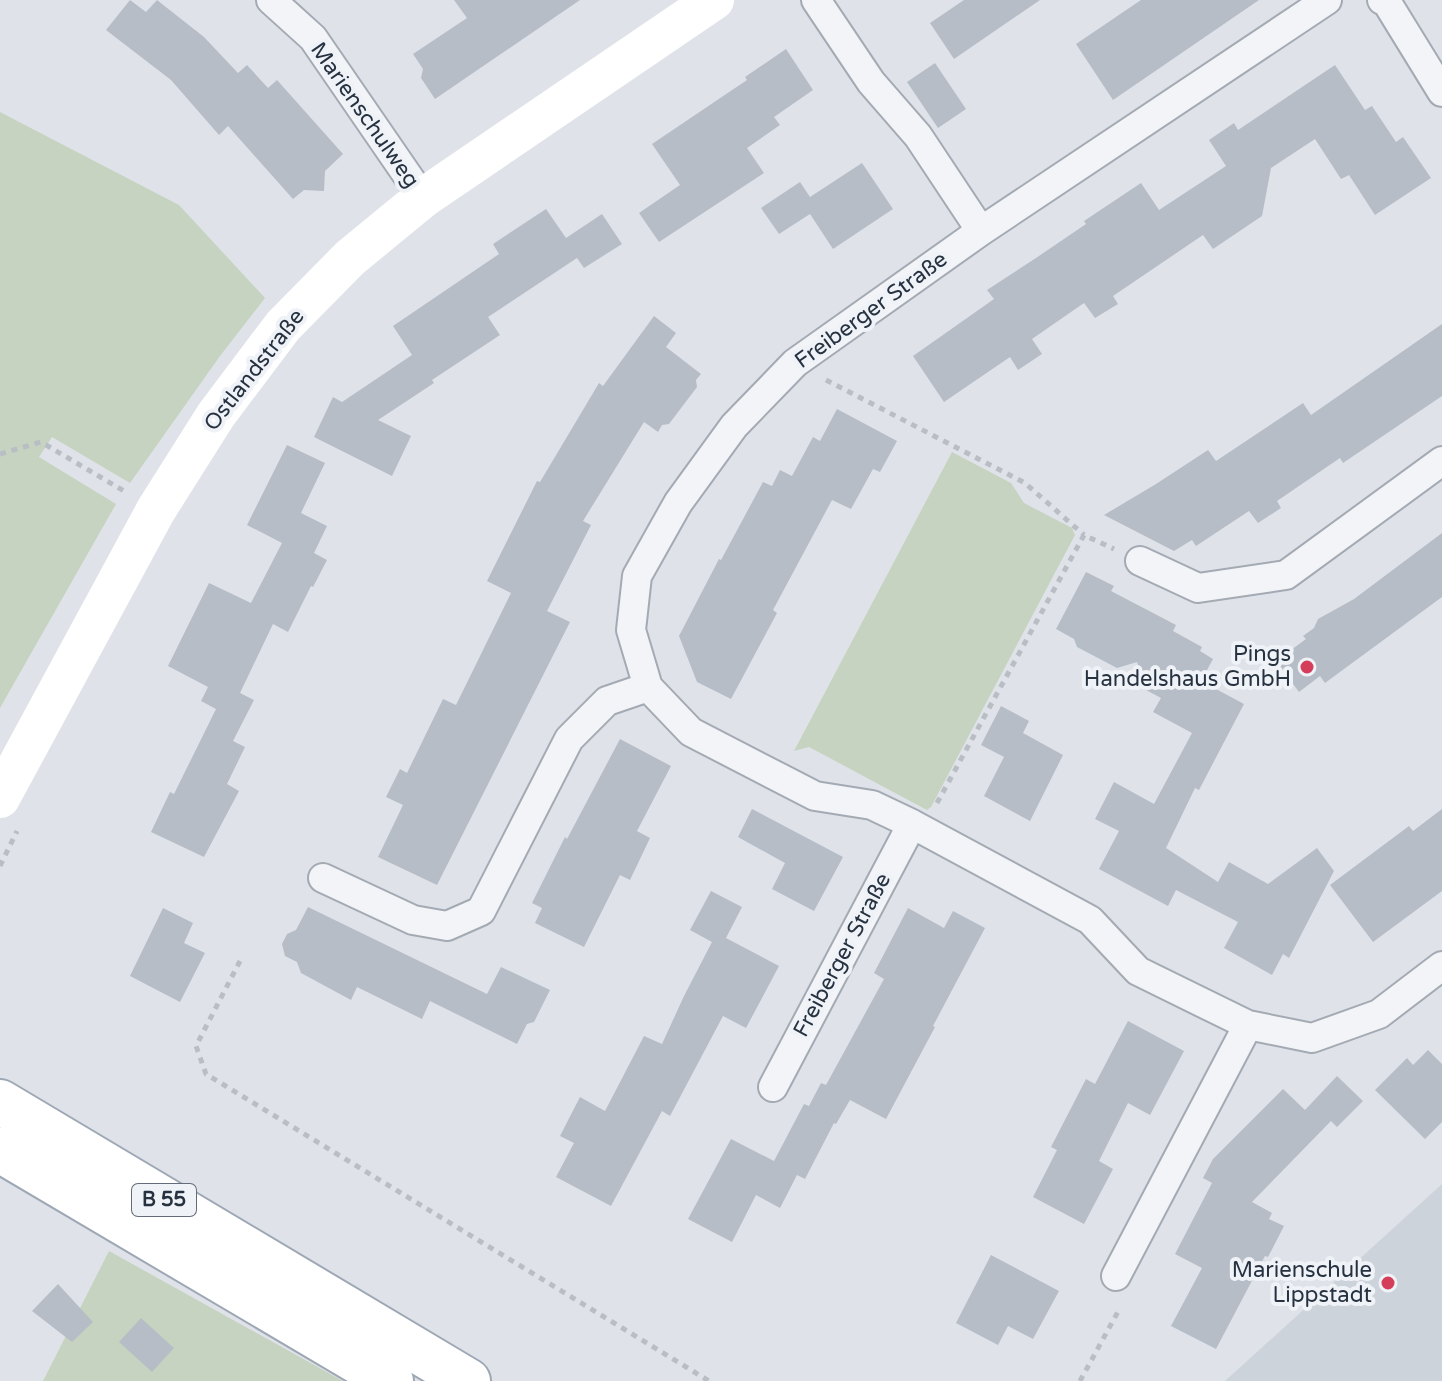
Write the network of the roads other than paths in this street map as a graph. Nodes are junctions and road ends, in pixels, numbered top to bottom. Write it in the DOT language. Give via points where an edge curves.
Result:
graph roads {
  1 [pos="271,0"];
  2 [pos="714,0"];
  3 [pos="816,0"];
  4 [pos="1327,0"];
  5 [pos="1382,0"];
  6 [pos="1442,92"];
  7 [pos="423,198"];
  8 [pos="981,231"];
  9 [pos="1442,461"];
  10 [pos="1140,561"];
  11 [pos="648,687"];
  12 [pos="10,812"];
  13 [pos="917,826"];
  14 [pos="323,878"];
  15 [pos="1442,966"];
  16 [pos="1248,1025"];
  17 [pos="773,1087"];
  18 [pos="0,1102"];
  19 [pos="0,1150"];
  20 [pos="1116,1276"];
  21 [pos="391,1381"];
  22 [pos="468,1381"];
  1 -- 7 [label="street, Marienschulweg" via="313,38"];
  2 -- 7 [label="street, Ostlandstraße"];
  3 -- 8 [label="street"];
  4 -- 8 [label="street, Freiberger Straße"];
  5 -- 6 [label="street"];
  7 -- 12 [label="street, Ostlandstraße" via="350,258 283,326 216,415 156,510"];
  8 -- 11 [label="street, Freiberger Straße" via="795,363 734,426 678,503 637,576 631,630"];
  9 -- 10 [label="street" via="1286,575 1198,588"];
  11 -- 13 [label="street, Freiberger Straße" via="691,732 815,796 872,805"];
  11 -- 14 [label="street" via="607,701 569,739 481,911 447,926 413,920"];
  13 -- 16 [label="street, Freiberger Straße" via="1090,920 1138,971"];
  13 -- 17 [label="street, Freiberger Straße"];
  15 -- 16 [label="street, Freiberger Straße" via="1379,1014 1312,1038"];
  16 -- 20 [label="street"];
  18 -- 22 [label="main road, B 55"];
  19 -- 21 [label="main road, B 55"];
}
